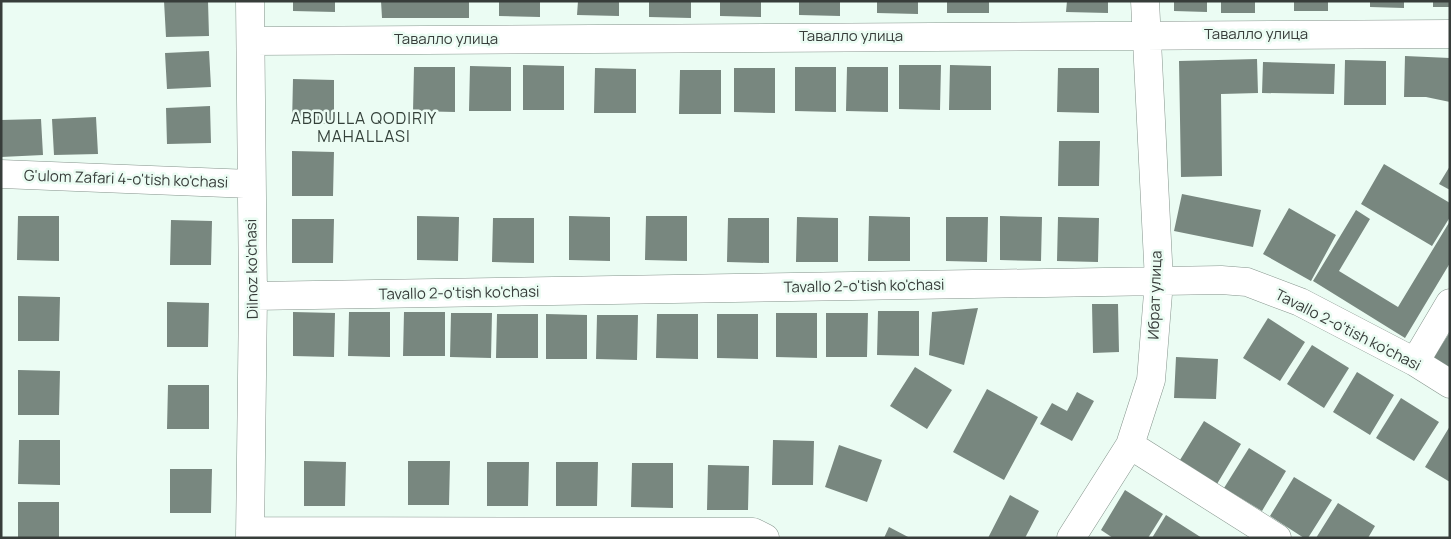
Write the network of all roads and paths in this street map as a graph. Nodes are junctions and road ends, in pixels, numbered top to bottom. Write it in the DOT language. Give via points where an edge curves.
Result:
graph roads {
  1 [pos="250,1"];
  2 [pos="1145,1"];
  3 [pos="1146,34"];
  4 [pos="1450,34"];
  5 [pos="252,41"];
  6 [pos="1,174"];
  7 [pos="251,184"];
  8 [pos="1159,282"];
  9 [pos="253,296"];
  10 [pos="1450,303"];
  11 [pos="1415,362"];
  12 [pos="1450,384"];
  13 [pos="1130,445"];
  14 [pos="250,534"];
  15 [pos="765,538"];
  16 [pos="1071,538"];
  17 [pos="1277,538"];
  1 -- 5 [label="street, Dilnoz ko'chasi"];
  2 -- 3 [label="street, Ибрат улица"];
  3 -- 4 [label="street, Тавалло улица"];
  3 -- 5 [label="street, Тавалло улица"];
  3 -- 8 [label="street, Ибрат улица"];
  5 -- 7 [label="street, Dilnoz ko'chasi"];
  6 -- 7 [label="street, G'ulom Zafari 4-o'tish ko'chasi"];
  7 -- 9 [label="street, Dilnoz ko'chasi"];
  8 -- 9 [label="street, Tavallo 2-o'tish ko'chasi"];
  8 -- 11 [label="street, Tavallo 2-o'tish ko'chasi" via="1247,282 1300,302"];
  8 -- 13 [label="street, Ибрат улица" via="1151,380"];
  9 -- 14 [label="street, Dilnoz ko'chasi"];
  10 -- 11 [label="street"];
  11 -- 12 [label="street, Tavallo 2-o'tish ko'chasi"];
  13 -- 16 [label="street, Ибрат улица"];
  13 -- 17 [label="street"];
  14 -- 15 [label="street" via="753,532"];
}
